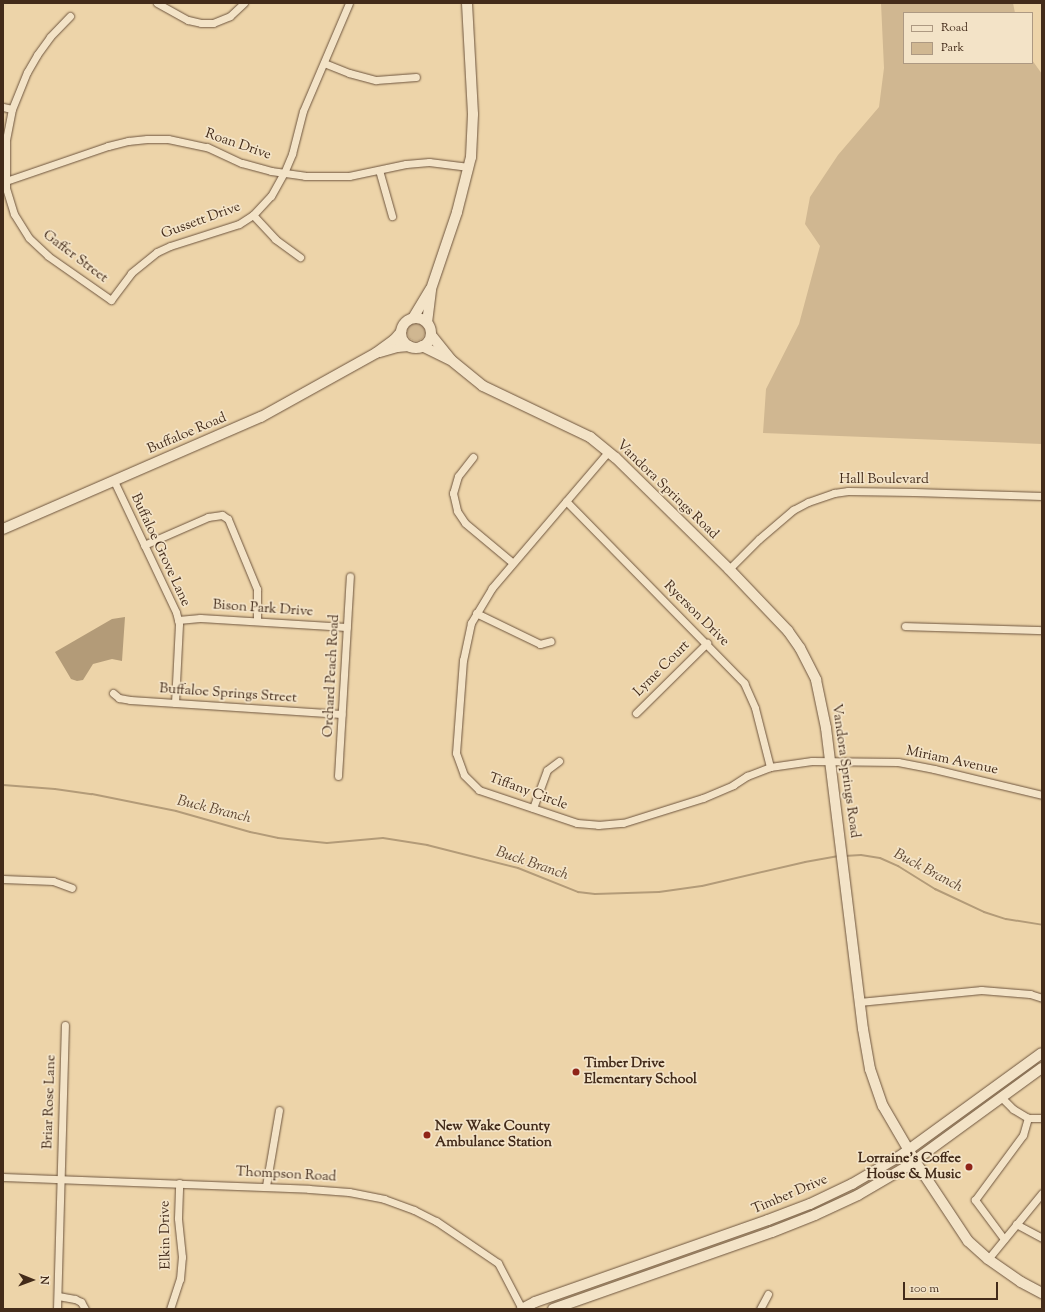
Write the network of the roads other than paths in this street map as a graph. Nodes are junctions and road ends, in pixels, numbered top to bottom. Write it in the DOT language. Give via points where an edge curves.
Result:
graph roads {
  1 [pos="157,3"];
  2 [pos="244,3"];
  3 [pos="349,3"];
  4 [pos="467,3"];
  5 [pos="70,16"];
  6 [pos="324,63"];
  7 [pos="416,78"];
  8 [pos="3,107"];
  9 [pos="12,110"];
  10 [pos="469,167"];
  11 [pos="379,170"];
  12 [pos="284,173"];
  13 [pos="4,182"];
  14 [pos="253,215"];
  15 [pos="392,216"];
  16 [pos="300,257"];
  17 [pos="431,289"];
  18 [pos="111,300"];
  19 [pos="413,318"];
  20 [pos="427,323"];
  21 [pos="401,332"];
  22 [pos="431,335"];
  23 [pos="409,346"];
  24 [pos="422,346"];
  25 [pos="376,353"];
  26 [pos="451,360"];
  27 [pos="608,452"];
  28 [pos="473,457"];
  29 [pos="114,481"];
  30 [pos="1042,496"];
  31 [pos="566,501"];
  32 [pos="3,529"];
  33 [pos="144,545"];
  34 [pos="513,563"];
  35 [pos="729,569"];
  36 [pos="350,576"];
  37 [pos="476,613"];
  38 [pos="178,620"];
  39 [pos="257,621"];
  40 [pos="905,626"];
  41 [pos="347,627"];
  42 [pos="1042,630"];
  43 [pos="551,641"];
  44 [pos="707,643"];
  45 [pos="113,693"];
  46 [pos="175,703"];
  47 [pos="636,713"];
  48 [pos="342,714"];
  49 [pos="559,761"];
  50 [pos="830,761"];
  51 [pos="770,768"];
  52 [pos="338,776"];
  53 [pos="1042,795"];
  54 [pos="533,808"];
  55 [pos="3,879"];
  56 [pos="72,888"];
  57 [pos="1042,998"];
  58 [pos="859,1002"];
  59 [pos="65,1025"];
  60 [pos="1042,1053"];
  61 [pos="1042,1068"];
  62 [pos="1001,1097"];
  63 [pos="279,1110"];
  64 [pos="1028,1118"];
  65 [pos="1042,1118"];
  66 [pos="909,1150"];
  67 [pos="915,1161"];
  68 [pos="3,1177"];
  69 [pos="60,1179"];
  70 [pos="178,1183"];
  71 [pos="266,1186"];
  72 [pos="1042,1193"];
  73 [pos="1016,1224"];
  74 [pos="1042,1238"];
  75 [pos="1004,1239"];
  76 [pos="988,1259"];
  77 [pos="1042,1293"];
  78 [pos="768,1294"];
  79 [pos="58,1296"];
  80 [pos="58,1309"];
  81 [pos="85,1309"];
  82 [pos="170,1309"];
  83 [pos="522,1309"];
  84 [pos="553,1309"];
  85 [pos="760,1309"];
  1 -- 2 [label="street" via="188,20 201,23 213,23 230,16"];
  3 -- 6 [label="street, Gussett Drive"];
  4 -- 10 [label="street" via="473,114"];
  5 -- 9 [label="street, Gaffer Street" via="37,54"];
  6 -- 7 [label="street" via="376,80"];
  6 -- 12 [label="street, Gussett Drive" via="303,111 292,154"];
  8 -- 9 [label="street"];
  9 -- 13 [label="street, Gaffer Street" via="6,141"];
  10 -- 11 [label="street, Roan Drive" via="429,162"];
  10 -- 17 [label="street"];
  11 -- 12 [label="street, Roan Drive" via="329,177"];
  11 -- 15 [label="street"];
  12 -- 13 [label="street, Roan Drive" via="242,163 207,146 168,139 147,139 108,146"];
  12 -- 14 [label="street, Gussett Drive" via="271,196"];
  13 -- 18 [label="street, Gaffer Street" via="14,214 29,238 48,256"];
  14 -- 16 [label="street" via="275,239"];
  14 -- 18 [label="street, Gussett Drive" via="239,224 157,252 131,273"];
  17 -- 19 [label="street"];
  17 -- 20 [label="street"];
  19 -- 20 [label="street"];
  19 -- 21 [label="street" via="405,323"];
  20 -- 22 [label="street"];
  21 -- 23 [label="street" via="403,340"];
  21 -- 25 [label="street, Buffaloe Road"];
  22 -- 24 [label="street"];
  22 -- 26 [label="street, Vandora Springs Road"];
  23 -- 24 [label="street"];
  23 -- 25 [label="street, Buffaloe Road"];
  24 -- 26 [label="street, Vandora Springs Road"];
  25 -- 29 [label="street, Buffaloe Road" via="261,417"];
  26 -- 27 [label="street, Vandora Springs Road" via="483,386 590,437"];
  27 -- 31 [label="street, Tiffany Circle"];
  27 -- 35 [label="street, Vandora Springs Road"];
  28 -- 34 [label="street" via="458,476 453,493 457,511 465,523"];
  29 -- 32 [label="street, Buffaloe Road"];
  29 -- 33 [label="street, Buffaloe Grove Lane"];
  30 -- 35 [label="street, Hall Boulevard" via="848,491 834,493 793,510"];
  31 -- 34 [label="street, Tiffany Circle"];
  31 -- 44 [label="street, Ryerson Drive"];
  33 -- 38 [label="street, Buffaloe Grove Lane"];
  33 -- 39 [label="street" via="208,517 222,515 228,519 257,589"];
  34 -- 37 [label="street, Tiffany Circle" via="492,588"];
  35 -- 50 [label="street, Vandora Springs Road" via="783,626 800,648 816,680"];
  36 -- 41 [label="street, Orchard Peach Road"];
  37 -- 43 [label="street" via="540,644"];
  37 -- 54 [label="street, Tiffany Circle" via="467,635 463,660 456,753 464,775 479,790"];
  38 -- 39 [label="street, Bison Park Drive" via="200,618"];
  38 -- 46 [label="street, Buffaloe Grove Lane"];
  39 -- 41 [label="street, Bison Park Drive"];
  40 -- 42 [label="street"];
  41 -- 48 [label="street, Orchard Peach Road"];
  44 -- 47 [label="street, Lyme Court"];
  44 -- 51 [label="street, Ryerson Drive" via="750,693"];
  45 -- 46 [label="street, Buffaloe Springs Street" via="130,700"];
  46 -- 48 [label="street, Buffaloe Springs Street"];
  48 -- 52 [label="street, Orchard Peach Road"];
  49 -- 54 [label="street" via="547,770"];
  50 -- 51 [label="street, Tiffany Circle" via="812,761"];
  50 -- 53 [label="street, Miriam Avenue" via="898,762"];
  50 -- 58 [label="street, Vandora Springs Road"];
  51 -- 54 [label="street, Tiffany Circle" via="747,776 703,798 623,823 577,823"];
  55 -- 56 [label="street" via="53,881"];
  57 -- 58 [label="street" via="1030,994 981,990"];
  58 -- 66 [label="street, Vandora Springs Road" via="870,1069 883,1106"];
  59 -- 69 [label="street, Briar Rose Lane"];
  60 -- 66 [label="street, Timber Drive"];
  61 -- 62 [label="street, Timber Drive"];
  62 -- 64 [label="street" via="1013,1109"];
  62 -- 67 [label="street, Timber Drive"];
  63 -- 71 [label="street"];
  64 -- 65 [label="street"];
  64 -- 75 [label="street" via="1023,1135 975,1200"];
  66 -- 67 [label="street, Vandora Springs Road"];
  66 -- 83 [label="street, Timber Drive" via="852,1184 810,1204 535,1302"];
  67 -- 76 [label="street, Vandora Springs Road" via="968,1241"];
  67 -- 84 [label="street, Timber Drive" via="858,1195 815,1216"];
  68 -- 69 [label="street, Thompson Road"];
  69 -- 70 [label="street, Thompson Road"];
  69 -- 79 [label="street, Briar Rose Lane"];
  70 -- 71 [label="street, Thompson Road"];
  70 -- 82 [label="street, Elkin Drive" via="182,1257 180,1279"];
  71 -- 83 [label="street, Thompson Road" via="349,1192 384,1200 436,1220 498,1263"];
  72 -- 73 [label="street"];
  73 -- 74 [label="street"];
  73 -- 75 [label="street"];
  75 -- 76 [label="street"];
  76 -- 77 [label="street, Vandora Springs Road"];
  78 -- 85 [label="street"];
  79 -- 80 [label="street, Briar Rose Lane"];
  79 -- 81 [label="street" via="75,1299 81,1302"];
}
